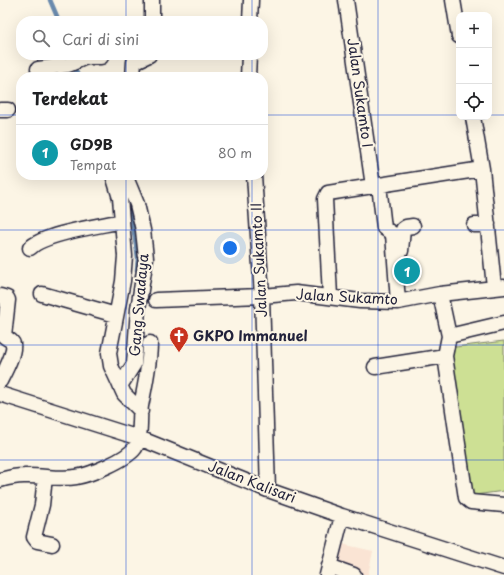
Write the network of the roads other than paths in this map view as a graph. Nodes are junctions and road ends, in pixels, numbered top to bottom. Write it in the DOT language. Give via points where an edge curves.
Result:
graph roads {
  1 [pos="152,0"];
  2 [pos="251,0"];
  3 [pos="346,0"];
  4 [pos="453,0"];
  5 [pos="152,16"];
  6 [pos="250,16"];
  7 [pos="456,18"];
  8 [pos="81,60"];
  9 [pos="138,60"];
  10 [pos="249,60"];
  11 [pos="69,67"];
  12 [pos="38,69"];
  13 [pos="133,72"];
  14 [pos="248,72"];
  15 [pos="474,120"];
  16 [pos="482,169"];
  17 [pos="115,180"];
  18 [pos="127,180"];
  19 [pos="254,180"];
  20 [pos="376,186"];
  21 [pos="122,221"];
  22 [pos="412,226"];
  23 [pos="30,248"];
  24 [pos="395,257"];
  25 [pos="499,287"];
  26 [pos="42,294"];
  27 [pos="440,294"];
  28 [pos="0,296"];
  29 [pos="262,296"];
  30 [pos="330,296"];
  31 [pos="156,300"];
  32 [pos="398,302"];
  33 [pos="116,315"];
  34 [pos="504,323"];
  35 [pos="449,336"];
  36 [pos="150,343"];
  37 [pos="445,356"];
  38 [pos="375,367"];
  39 [pos="0,381"];
  40 [pos="120,386"];
  41 [pos="0,394"];
  42 [pos="141,411"];
  43 [pos="136,437"];
  44 [pos="45,477"];
  45 [pos="0,480"];
  46 [pos="268,490"];
  47 [pos="504,505"];
  48 [pos="342,516"];
  49 [pos="52,544"];
  50 [pos="504,568"];
  51 [pos="328,571"];
  52 [pos="354,575"];
  1 -- 5 [label="street"];
  2 -- 6 [label="street"];
  3 -- 20 [label="street, Jalan Sukamto I"];
  4 -- 7 [label="street"];
  8 -- 11 [label="street"];
  9 -- 13 [label="street" via="134,62"];
  10 -- 14 [label="street"];
  11 -- 12 [label="street"];
  15 -- 16 [label="street"];
  16 -- 20 [label="street"];
  16 -- 25 [label="street" via="481,224"];
  17 -- 21 [label="street" via="120,198"];
  18 -- 40 [label="street, Gang Swadaya" via="137,204 146,258 138,309 134,364"];
  19 -- 29 [label="street, Jalan Sukamto II"];
  20 -- 24 [label="street, Jalan Sukamto I" via="384,228 393,234"];
  20 -- 30 [label="street" via="331,192 325,199"];
  21 -- 23 [label="street" via="53,236 40,240"];
  21 -- 33 [label="street" via="125,256"];
  22 -- 24 [label="street" via="406,226 402,230 401,252"];
  24 -- 32 [label="street"];
  25 -- 27 [label="street, Jalan Sukamto"];
  26 -- 33 [label="street"];
  27 -- 32 [label="street, Jalan Sukamto"];
  27 -- 35 [label="street"];
  28 -- 39 [label="street" via="8,300 4,336 13,344 13,351"];
  29 -- 30 [label="street, Jalan Sukamto" via="296,293"];
  29 -- 31 [label="street, Jalan Sukamto"];
  29 -- 46 [label="street, Jalan Sukamto II"];
  30 -- 32 [label="street, Jalan Sukamto" via="360,301"];
  33 -- 40 [label="street" via="109,353 111,366"];
  34 -- 35 [label="street"];
  35 -- 37 [label="street"];
  36 -- 42 [label="street, Gang Swadaya"];
  37 -- 38 [label="street"];
  37 -- 47 [label="street" via="466,498 471,502"];
  40 -- 42 [label="street" via="124,394"];
  41 -- 43 [label="street, Jalan Kalisari"];
  42 -- 43 [label="street, Gang Swadaya"];
  43 -- 44 [label="street" via="134,449 93,473 75,477"];
  43 -- 46 [label="street, Jalan Kalisari"];
  44 -- 45 [label="street" via="23,476"];
  44 -- 49 [label="street" via="42,505 34,538"];
  46 -- 48 [label="street, Jalan Kalisari"];
  48 -- 50 [label="street, Jalan Kalisari"];
  48 -- 51 [label="street"];
  51 -- 52 [label="street"];
}
